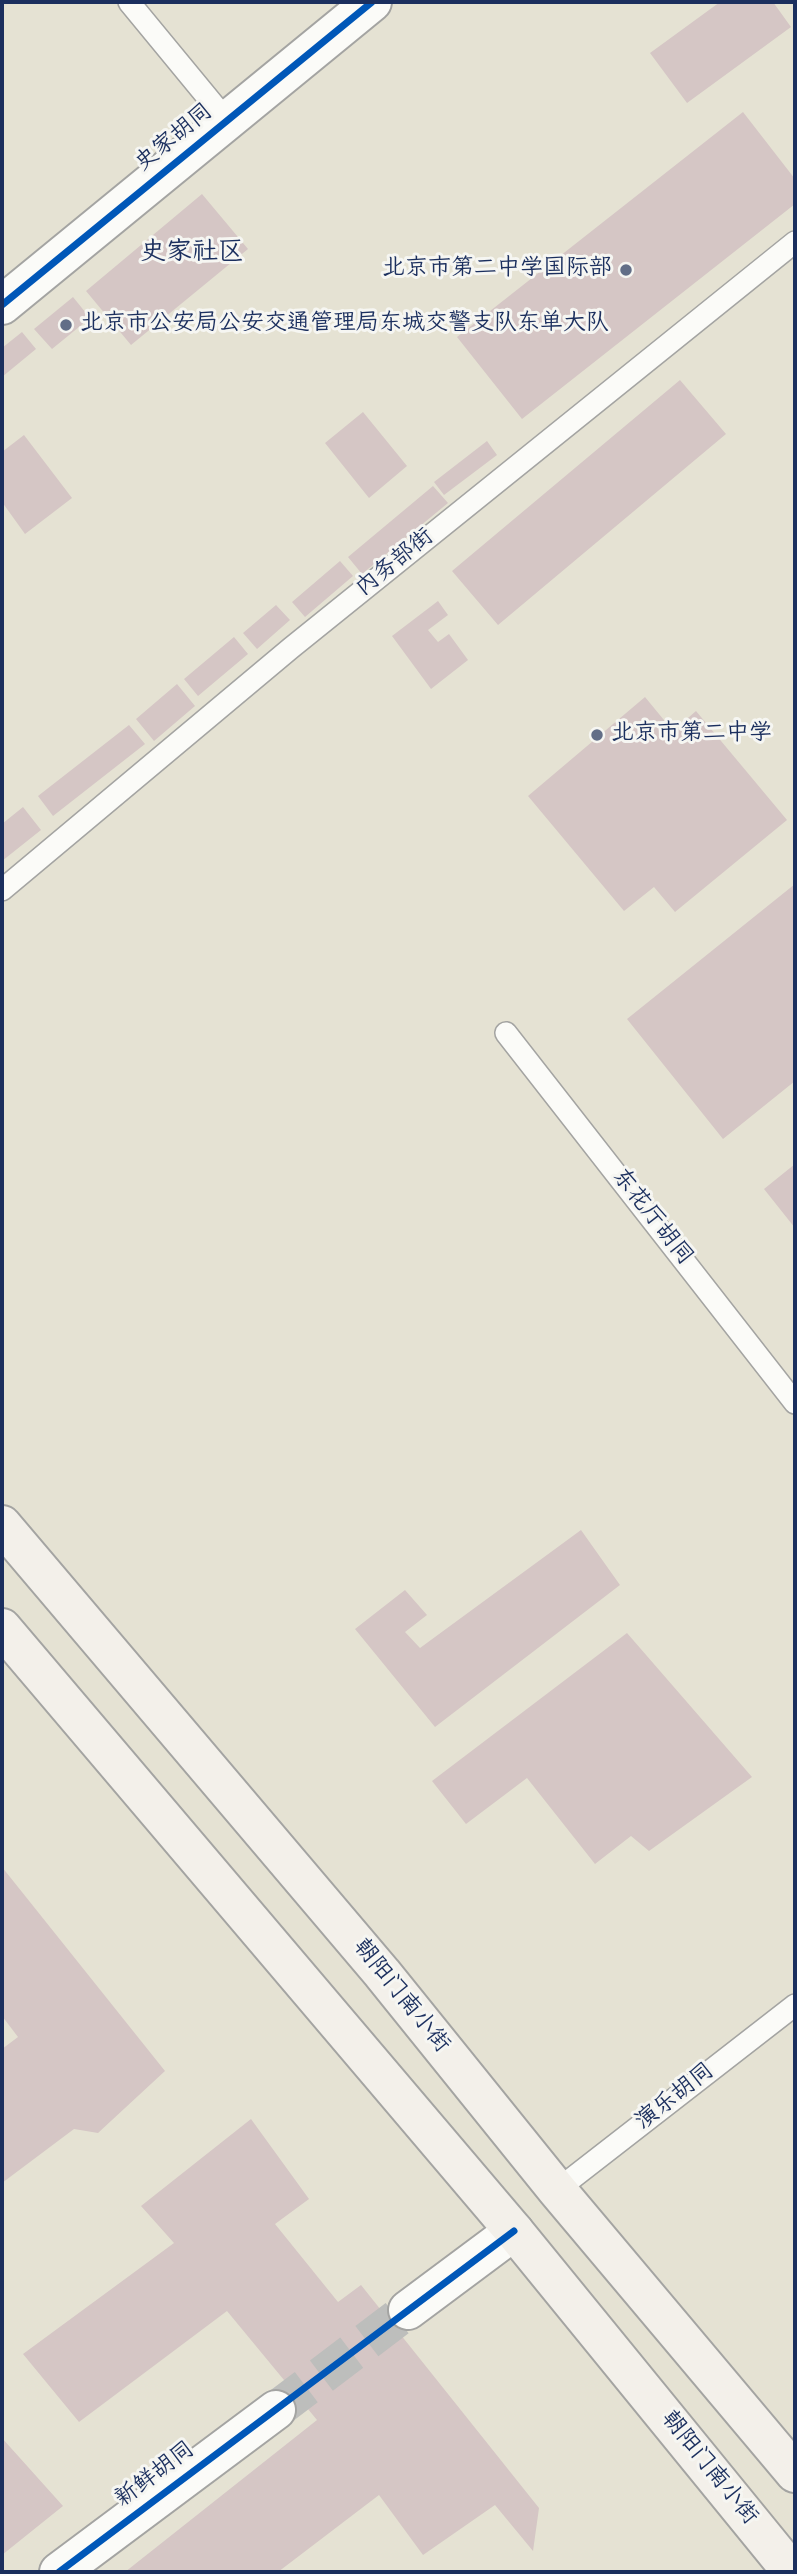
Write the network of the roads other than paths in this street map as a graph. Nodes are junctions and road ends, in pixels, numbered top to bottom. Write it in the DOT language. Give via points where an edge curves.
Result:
graph roads {
  1 [pos="129,2"];
  2 [pos="372,2"];
  3 [pos="227,121"];
  4 [pos="795,243"];
  5 [pos="2,305"];
  6 [pos="2,890"];
  7 [pos="506,1033"];
  8 [pos="795,1403"];
  9 [pos="2,1525"];
  10 [pos="2,1628"];
  11 [pos="795,2005"];
  12 [pos="557,2190"];
  13 [pos="514,2231"];
  14 [pos="408,2310"];
  15 [pos="276,2410"];
  16 [pos="795,2473"];
  17 [pos="59,2572"];
  18 [pos="792,2572"];
  1 -- 3 [label="lane"];
  2 -- 3 [label="street, 史家胡同"];
  3 -- 5 [label="street, 史家胡同"];
  4 -- 6 [label="lane, 内务部街" via="291,648"];
  7 -- 8 [label="lane, 东花厅胡同"];
  9 -- 12 [label="main road, 朝阳门南小街" via="382,1973"];
  10 -- 13 [label="main road, 朝阳门南小街"];
  11 -- 12 [label="lane, 演乐胡同"];
  12 -- 16 [label="main road, 朝阳门南小街"];
  13 -- 14 [label="street"];
  13 -- 18 [label="main road, 朝阳门南小街"];
  15 -- 17 [label="street, 新鲜胡同"];
}
